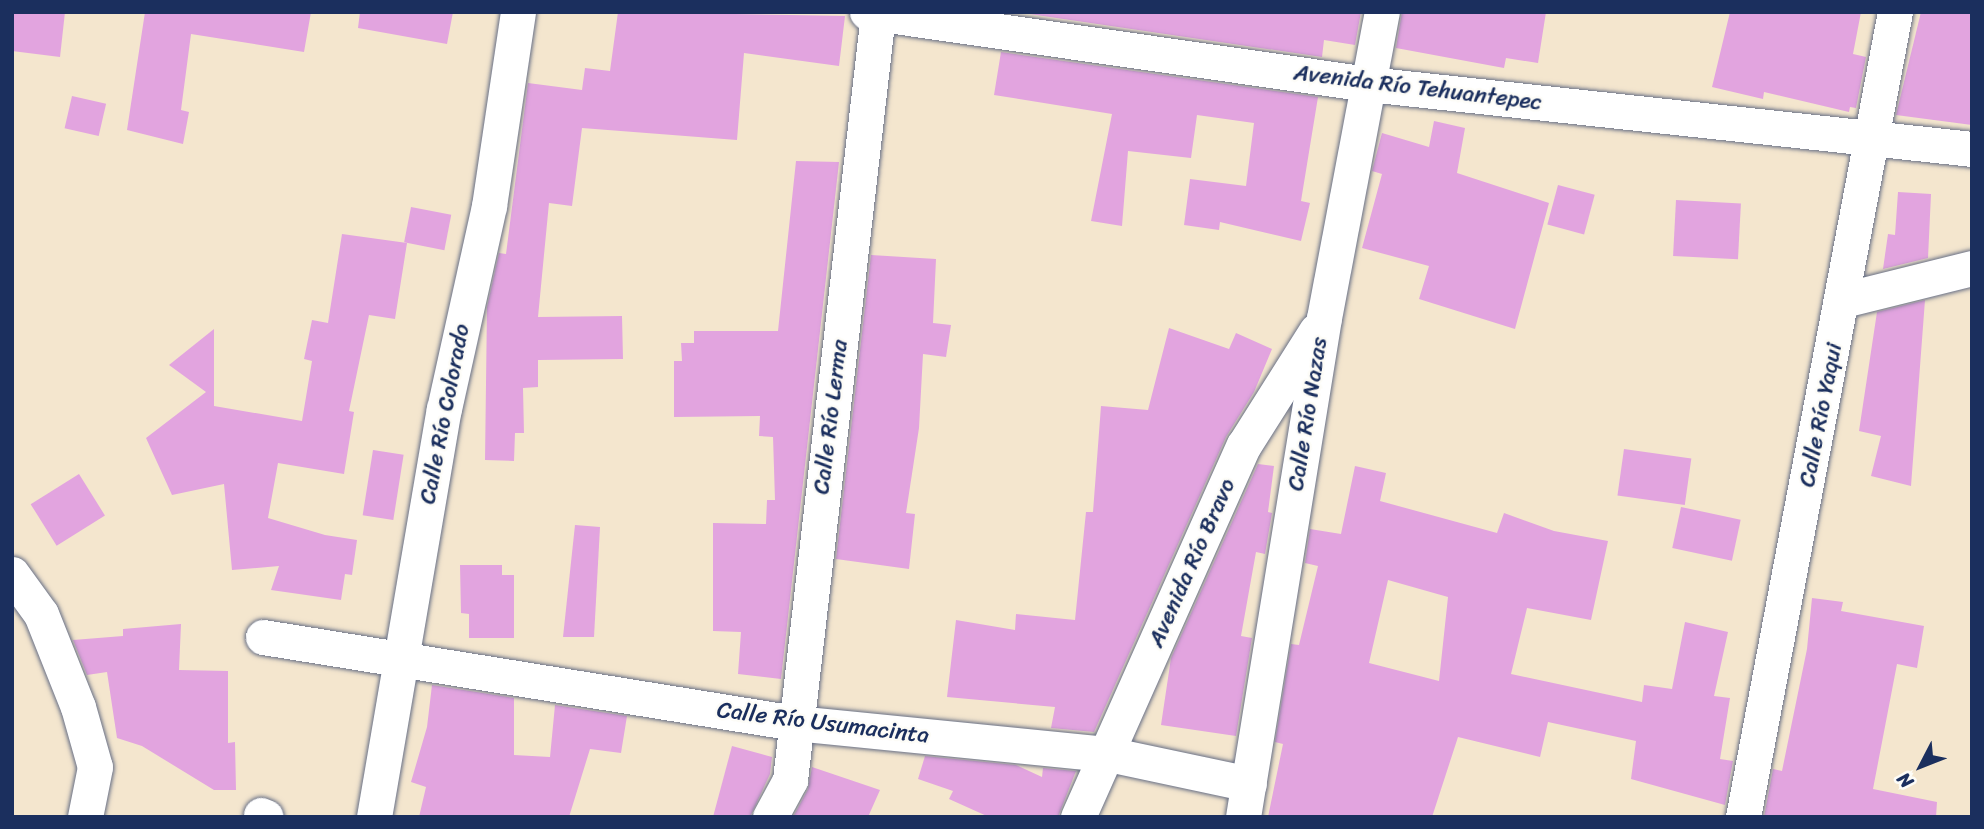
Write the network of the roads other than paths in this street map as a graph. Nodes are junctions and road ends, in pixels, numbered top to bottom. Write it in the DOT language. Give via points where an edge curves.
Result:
graph roads {
  1 [pos="518,12"];
  2 [pos="1382,12"];
  3 [pos="1895,12"];
  4 [pos="872,13"];
  5 [pos="1368,84"];
  6 [pos="1869,139"];
  7 [pos="1972,149"];
  8 [pos="1972,268"];
  9 [pos="1843,300"];
  10 [pos="1324,318"];
  11 [pos="12,574"];
  12 [pos="263,637"];
  13 [pos="398,660"];
  14 [pos="795,723"];
  15 [pos="1108,754"];
  16 [pos="1246,800"];
  17 [pos="85,817"];
  18 [pos="374,817"];
  19 [pos="771,817"];
  20 [pos="1078,817"];
  21 [pos="1743,817"];
  1 -- 13 [label="street, Calle Río Colorado" via="489,206 444,409"];
  2 -- 5 [label="street, Calle Río Nazas"];
  3 -- 6 [label="street, Calle Río Yaqui"];
  4 -- 5 [label="street, Avenida Río Tehuantepec"];
  4 -- 14 [label="street, Calle Río Lerma"];
  5 -- 6 [label="street, Avenida Río Tehuantepec"];
  5 -- 10 [label="street, Calle Río Nazas"];
  6 -- 7 [label="street, Avenida Río Tehuantepec"];
  6 -- 9 [label="street, Calle Río Yaqui"];
  8 -- 9 [label="street"];
  9 -- 21 [label="street, Calle Río Yaqui"];
  10 -- 15 [label="street, Avenida Río Bravo" via="1244,444"];
  10 -- 16 [label="street, Calle Río Nazas"];
  11 -- 17 [label="street" via="41,614 78,707 95,766"];
  12 -- 13 [label="street, Calle Río Usumacinta"];
  13 -- 14 [label="street, Calle Río Usumacinta"];
  13 -- 18 [label="street, Calle Río Colorado"];
  14 -- 15 [label="street, Calle Río Usumacinta"];
  14 -- 19 [label="street, Calle Río Lerma" via="790,780"];
  15 -- 16 [label="street, Calle Río Usumacinta"];
  15 -- 20 [label="street, Avenida Río Bravo"];
}
